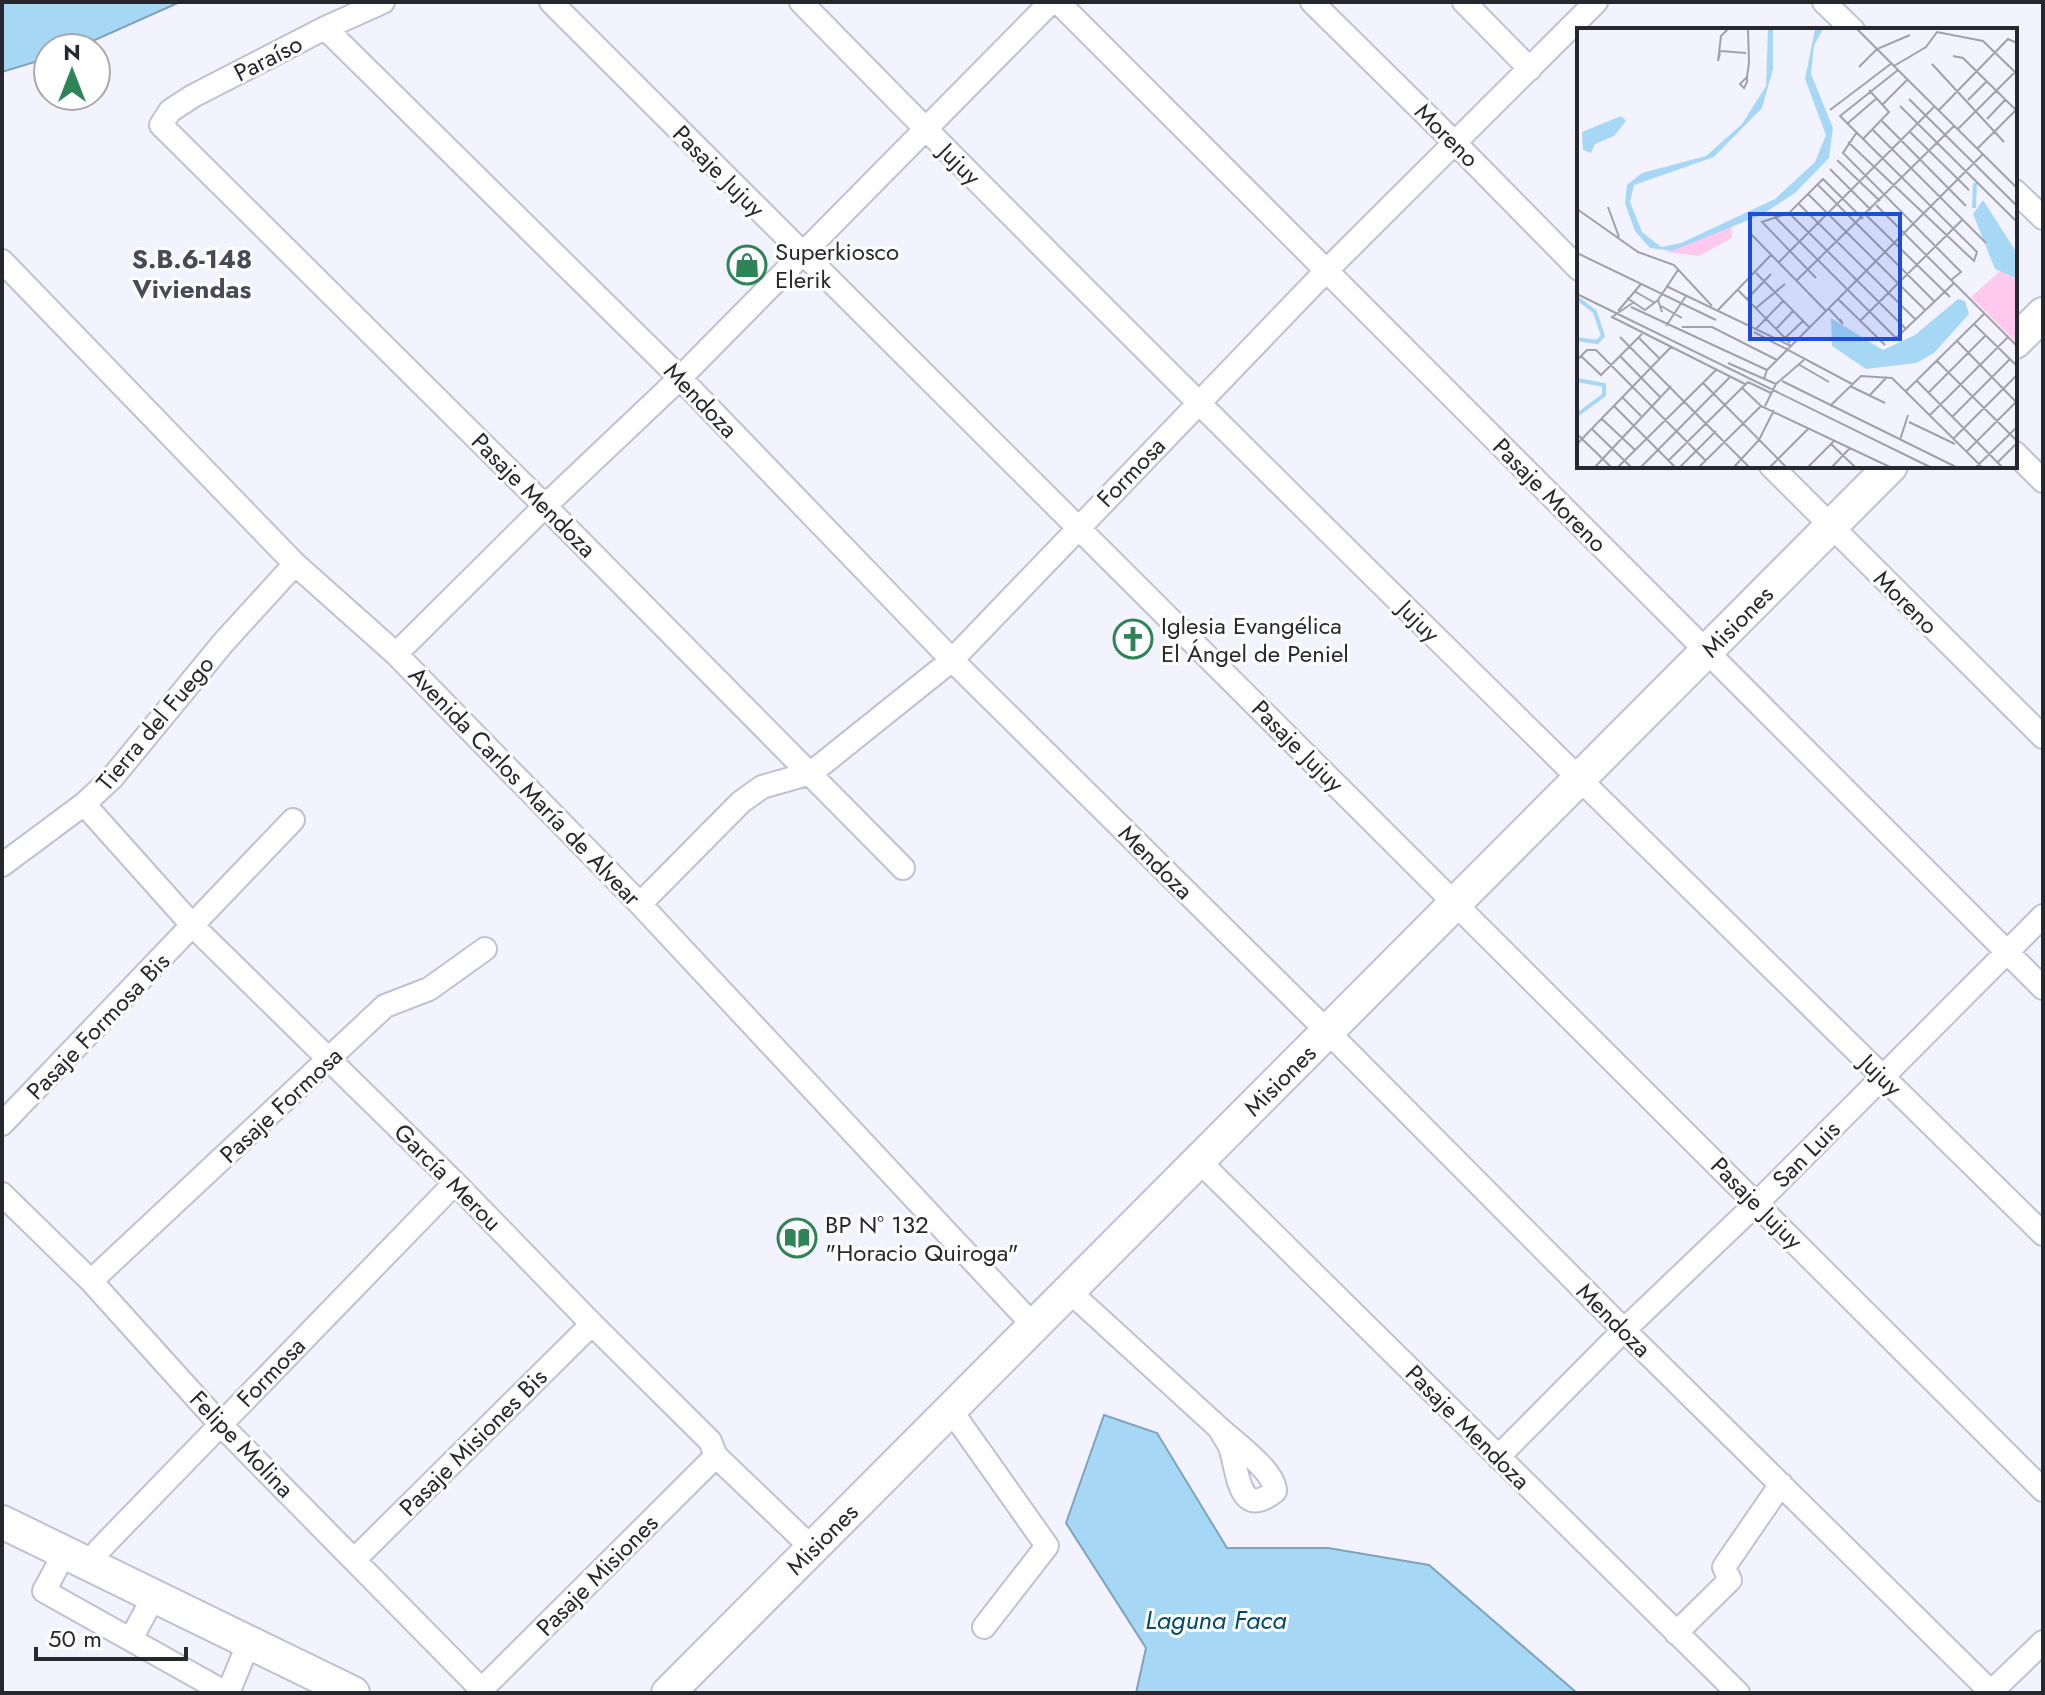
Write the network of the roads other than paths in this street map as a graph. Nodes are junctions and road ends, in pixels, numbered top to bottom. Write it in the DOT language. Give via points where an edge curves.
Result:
graph roads {
  1 [pos="383,2"];
  2 [pos="551,2"];
  3 [pos="801,2"];
  4 [pos="1051,2"];
  5 [pos="1058,2"];
  6 [pos="1312,2"];
  7 [pos="1464,2"];
  8 [pos="1824,2"];
  9 [pos="1589,16"];
  10 [pos="325,28"];
  11 [pos="1851,28"];
  12 [pos="1530,69"];
  13 [pos="161,125"];
  14 [pos="925,129"];
  15 [pos="1455,143"];
  16 [pos="2017,193"];
  17 [pos="2043,218"];
  18 [pos="802,254"];
  19 [pos="2,261"];
  20 [pos="1577,267"];
  21 [pos="1326,271"];
  22 [pos="2043,314"];
  23 [pos="2017,340"];
  24 [pos="680,378"];
  25 [pos="1198,402"];
  26 [pos="2017,455"];
  27 [pos="1773,468"];
  28 [pos="1889,468"];
  29 [pos="2043,481"];
  30 [pos="545,506"];
  31 [pos="1078,527"];
  32 [pos="1830,527"];
  33 [pos="295,564"];
  34 [pos="1707,650"];
  35 [pos="396,654"];
  36 [pos="952,660"];
  37 [pos="2043,737"];
  38 [pos="811,773"];
  39 [pos="1579,780"];
  40 [pos="84,804"];
  41 [pos="293,820"];
  42 [pos="2,865"];
  43 [pos="903,868"];
  44 [pos="1455,902"];
  45 [pos="640,904"];
  46 [pos="2043,916"];
  47 [pos="194,927"];
  48 [pos="485,949"];
  49 [pos="2006,952"];
  50 [pos="2043,988"];
  51 [pos="1329,1033"];
  52 [pos="330,1059"];
  53 [pos="1883,1077"];
  54 [pos="2,1124"];
  55 [pos="1199,1161"];
  56 [pos="455,1183"];
  57 [pos="2,1194"];
  58 [pos="1757,1203"];
  59 [pos="2043,1234"];
  60 [pos="91,1281"];
  61 [pos="1069,1291"];
  62 [pos="592,1324"];
  63 [pos="1033,1325"];
  64 [pos="1624,1330"];
  65 [pos="950,1409"];
  66 [pos="221,1425"];
  67 [pos="1219,1428"];
  68 [pos="716,1456"];
  69 [pos="1498,1457"];
  70 [pos="1781,1484"];
  71 [pos="2043,1490"];
  72 [pos="2,1522"];
  73 [pos="812,1548"];
  74 [pos="78,1558"];
  75 [pos="355,1559"];
  76 [pos="154,1596"];
  77 [pos="984,1627"];
  78 [pos="1676,1633"];
  79 [pos="131,1639"];
  80 [pos="249,1642"];
  81 [pos="2043,1642"];
  82 [pos="482,1692"];
  83 [pos="1991,1692"];
  84 [pos="227,1693"];
  85 [pos="353,1693"];
  86 [pos="668,1693"];
  87 [pos="1738,1693"];
  1 -- 10 [label="street, Paraíso"];
  2 -- 18 [label="street, Pasaje Jujuy"];
  3 -- 14 [label="street, Jujuy"];
  4 -- 14 [label="street"];
  5 -- 21 [label="street, Pasaje Moreno"];
  6 -- 15 [label="street, Moreno"];
  7 -- 12 [label="street"];
  8 -- 11 [label="street"];
  9 -- 12 [label="street, Formosa"];
  10 -- 13 [label="street, Paraíso" via="193,96 170,111"];
  10 -- 24 [label="street, Mendoza"];
  12 -- 15 [label="street, Formosa"];
  13 -- 30 [label="street, Pasaje Mendoza"];
  14 -- 18 [label="street"];
  14 -- 25 [label="street, Jujuy"];
  15 -- 20 [label="street, Moreno"];
  15 -- 21 [label="street, Formosa"];
  16 -- 17 [label="street"];
  18 -- 24 [label="street"];
  18 -- 31 [label="street, Pasaje Jujuy"];
  19 -- 33 [label="street, Avenida Carlos María de Alvear"];
  21 -- 25 [label="street, Formosa"];
  21 -- 34 [label="street, Pasaje Moreno"];
  22 -- 23 [label="street"];
  24 -- 30 [label="street"];
  24 -- 36 [label="street, Mendoza"];
  25 -- 31 [label="street, Formosa"];
  25 -- 39 [label="street, Jujuy"];
  26 -- 29 [label="street"];
  27 -- 32 [label="street, Moreno"];
  28 -- 32 [label="street, Misiones"];
  30 -- 35 [label="street"];
  30 -- 38 [label="street, Pasaje Mendoza"];
  31 -- 36 [label="street, Formosa"];
  31 -- 44 [label="street, Pasaje Jujuy"];
  32 -- 34 [label="street, Misiones"];
  32 -- 37 [label="street, Moreno"];
  33 -- 35 [label="street, Avenida Carlos María de Alvear"];
  33 -- 40 [label="street, Tierra del Fuego"];
  34 -- 39 [label="street, Misiones"];
  34 -- 49 [label="street, Pasaje Moreno"];
  35 -- 45 [label="street, Avenida Carlos María de Alvear"];
  36 -- 38 [label="street, Formosa"];
  36 -- 51 [label="street, Mendoza"];
  38 -- 43 [label="street, Pasaje Mendoza"];
  38 -- 45 [label="street, Formosa" via="762,787 741,802"];
  39 -- 44 [label="street, Misiones"];
  39 -- 53 [label="street, Jujuy"];
  40 -- 42 [label="street, Tierra del Fuego"];
  40 -- 47 [label="street, García Merou"];
  41 -- 47 [label="street, Pasaje Formosa Bis"];
  44 -- 51 [label="street, Misiones"];
  44 -- 58 [label="street, Pasaje Jujuy"];
  45 -- 63 [label="street, Avenida Carlos María de Alvear"];
  46 -- 49 [label="street, San Luis"];
  47 -- 52 [label="street, García Merou"];
  47 -- 54 [label="street, Pasaje Formosa Bis"];
  48 -- 52 [label="street, Pasaje Formosa" via="429,989 385,1006"];
  49 -- 50 [label="street, Pasaje Moreno"];
  49 -- 53 [label="street, San Luis"];
  51 -- 55 [label="street, Misiones"];
  51 -- 64 [label="street, Mendoza"];
  52 -- 56 [label="street, García Merou"];
  52 -- 60 [label="street, Pasaje Formosa"];
  53 -- 58 [label="street, San Luis"];
  53 -- 59 [label="street, Jujuy"];
  55 -- 61 [label="street, Misiones"];
  55 -- 69 [label="street, Pasaje Mendoza"];
  56 -- 62 [label="street, García Merou"];
  56 -- 66 [label="street, Formosa"];
  57 -- 60 [label="street, Felipe Molina"];
  58 -- 64 [label="street, San Luis"];
  58 -- 71 [label="street, Pasaje Jujuy"];
  60 -- 66 [label="street, Felipe Molina"];
  61 -- 63 [label="street, Misiones"];
  61 -- 67 [label="street"];
  62 -- 68 [label="street, García Merou" via="710,1441"];
  62 -- 75 [label="street, Pasaje Misiones Bis"];
  63 -- 65 [label="street, Misiones"];
  64 -- 69 [label="street, San Luis"];
  64 -- 70 [label="street, Mendoza"];
  65 -- 73 [label="street, Misiones"];
  65 -- 77 [label="street" via="1047,1546"];
  66 -- 74 [label="street, Formosa" via="99,1550"];
  66 -- 75 [label="street, Felipe Molina"];
  68 -- 73 [label="street, García Merou"];
  68 -- 82 [label="street, Pasaje Misiones"];
  69 -- 78 [label="street, Pasaje Mendoza"];
  70 -- 78 [label="street" via="1724,1567 1730,1580"];
  70 -- 83 [label="street, Mendoza"];
  72 -- 74 [label="street"];
  73 -- 86 [label="street, Misiones"];
  74 -- 76 [label="street"];
  74 -- 79 [label="street, Formosa" via="44,1591"];
  75 -- 82 [label="street, Felipe Molina"];
  76 -- 79 [label="street"];
  76 -- 80 [label="street"];
  78 -- 87 [label="street, Pasaje Mendoza"];
  79 -- 84 [label="street"];
  80 -- 84 [label="street"];
  80 -- 85 [label="street"];
  81 -- 83 [label="street"];
}
